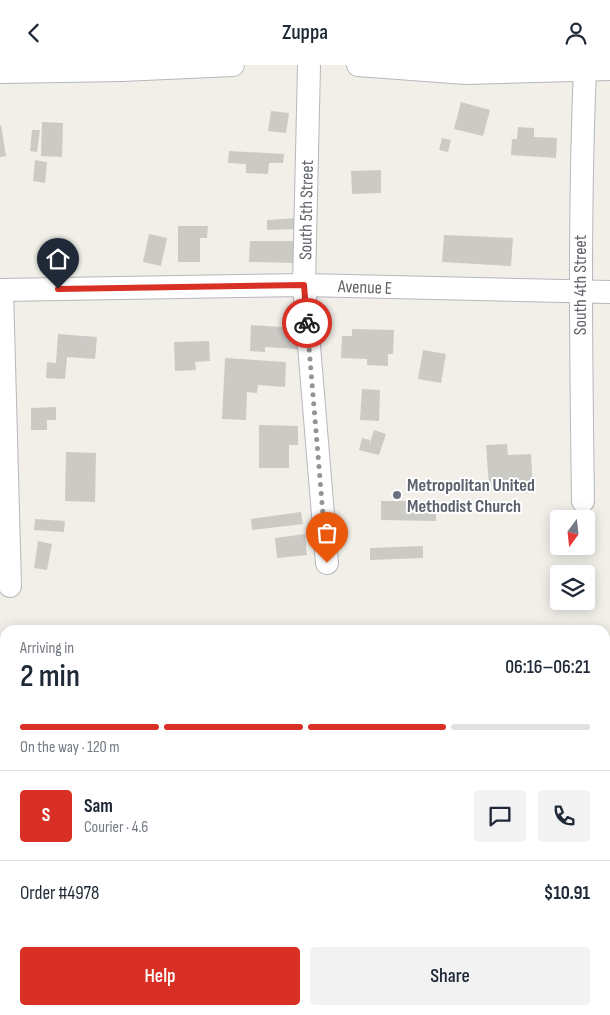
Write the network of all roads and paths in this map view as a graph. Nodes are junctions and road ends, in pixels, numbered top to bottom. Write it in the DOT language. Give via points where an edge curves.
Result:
graph roads {
  1 [pos="233,65"];
  2 [pos="309,65"];
  3 [pos="358,65"];
  4 [pos="122,68"];
  5 [pos="466,69"];
  6 [pos="585,69"];
  7 [pos="610,69"];
  8 [pos="0,72"];
  9 [pos="304,285"];
  10 [pos="1,290"];
  11 [pos="610,292"];
  12 [pos="580,293"];
  13 [pos="583,501"];
  14 [pos="327,563"];
  15 [pos="10,586"];
  1 -- 4 [label="street"];
  2 -- 9 [label="street, South 5th Street"];
  3 -- 5 [label="street"];
  4 -- 8 [label="street"];
  5 -- 6 [label="street"];
  6 -- 7 [label="street"];
  6 -- 12 [label="street, South 4th Street"];
  9 -- 10 [label="street, Avenue E"];
  9 -- 12 [label="street, Avenue E"];
  9 -- 14 [label="street, South 5th Street"];
  10 -- 15 [label="street"];
  11 -- 12 [label="street, Avenue E"];
  12 -- 13 [label="street, South 4th Street"];
}
